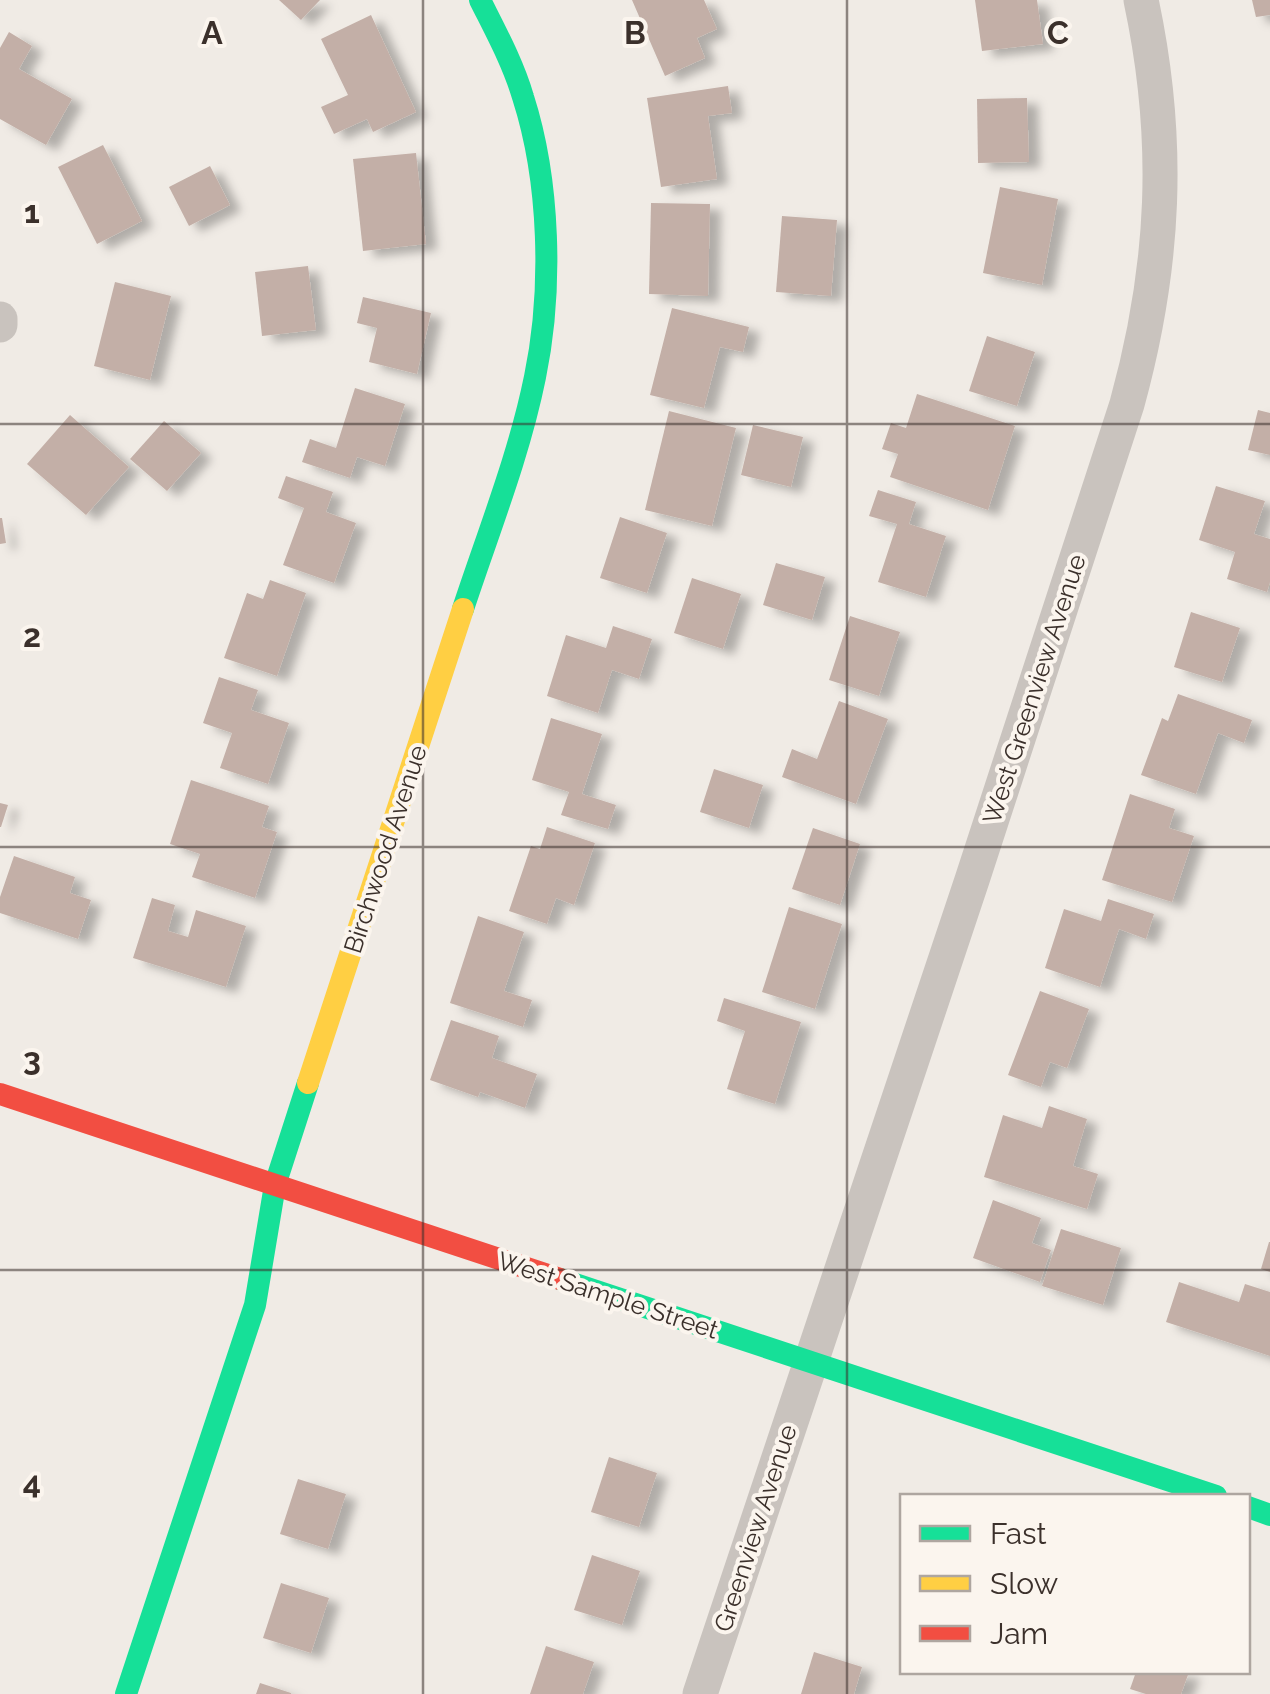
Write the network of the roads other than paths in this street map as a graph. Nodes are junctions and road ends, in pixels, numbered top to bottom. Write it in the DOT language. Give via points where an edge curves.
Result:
graph roads {
  1 [pos="480,0"];
  2 [pos="1141,0"];
  3 [pos="0,1094"];
  4 [pos="275,1186"];
  5 [pos="810,1361"];
  6 [pos="1210,1494"];
  7 [pos="126,1694"];
  8 [pos="700,1694"];
  1 -- 4 [label="street, Birchwood Avenue" via="528,111 539,176 546,233 538,362 520,435"];
  2 -- 5 [label="street, West Greenview Avenue" via="1160,124 1161,204 1143,347"];
  3 -- 4 [label="street, West Sample Street"];
  4 -- 5 [label="street, West Sample Street"];
  4 -- 7 [label="street, Birchwood Avenue" via="255,1306"];
  5 -- 6 [label="street, West Sample Street"];
  5 -- 8 [label="street, Greenview Avenue"];
}
